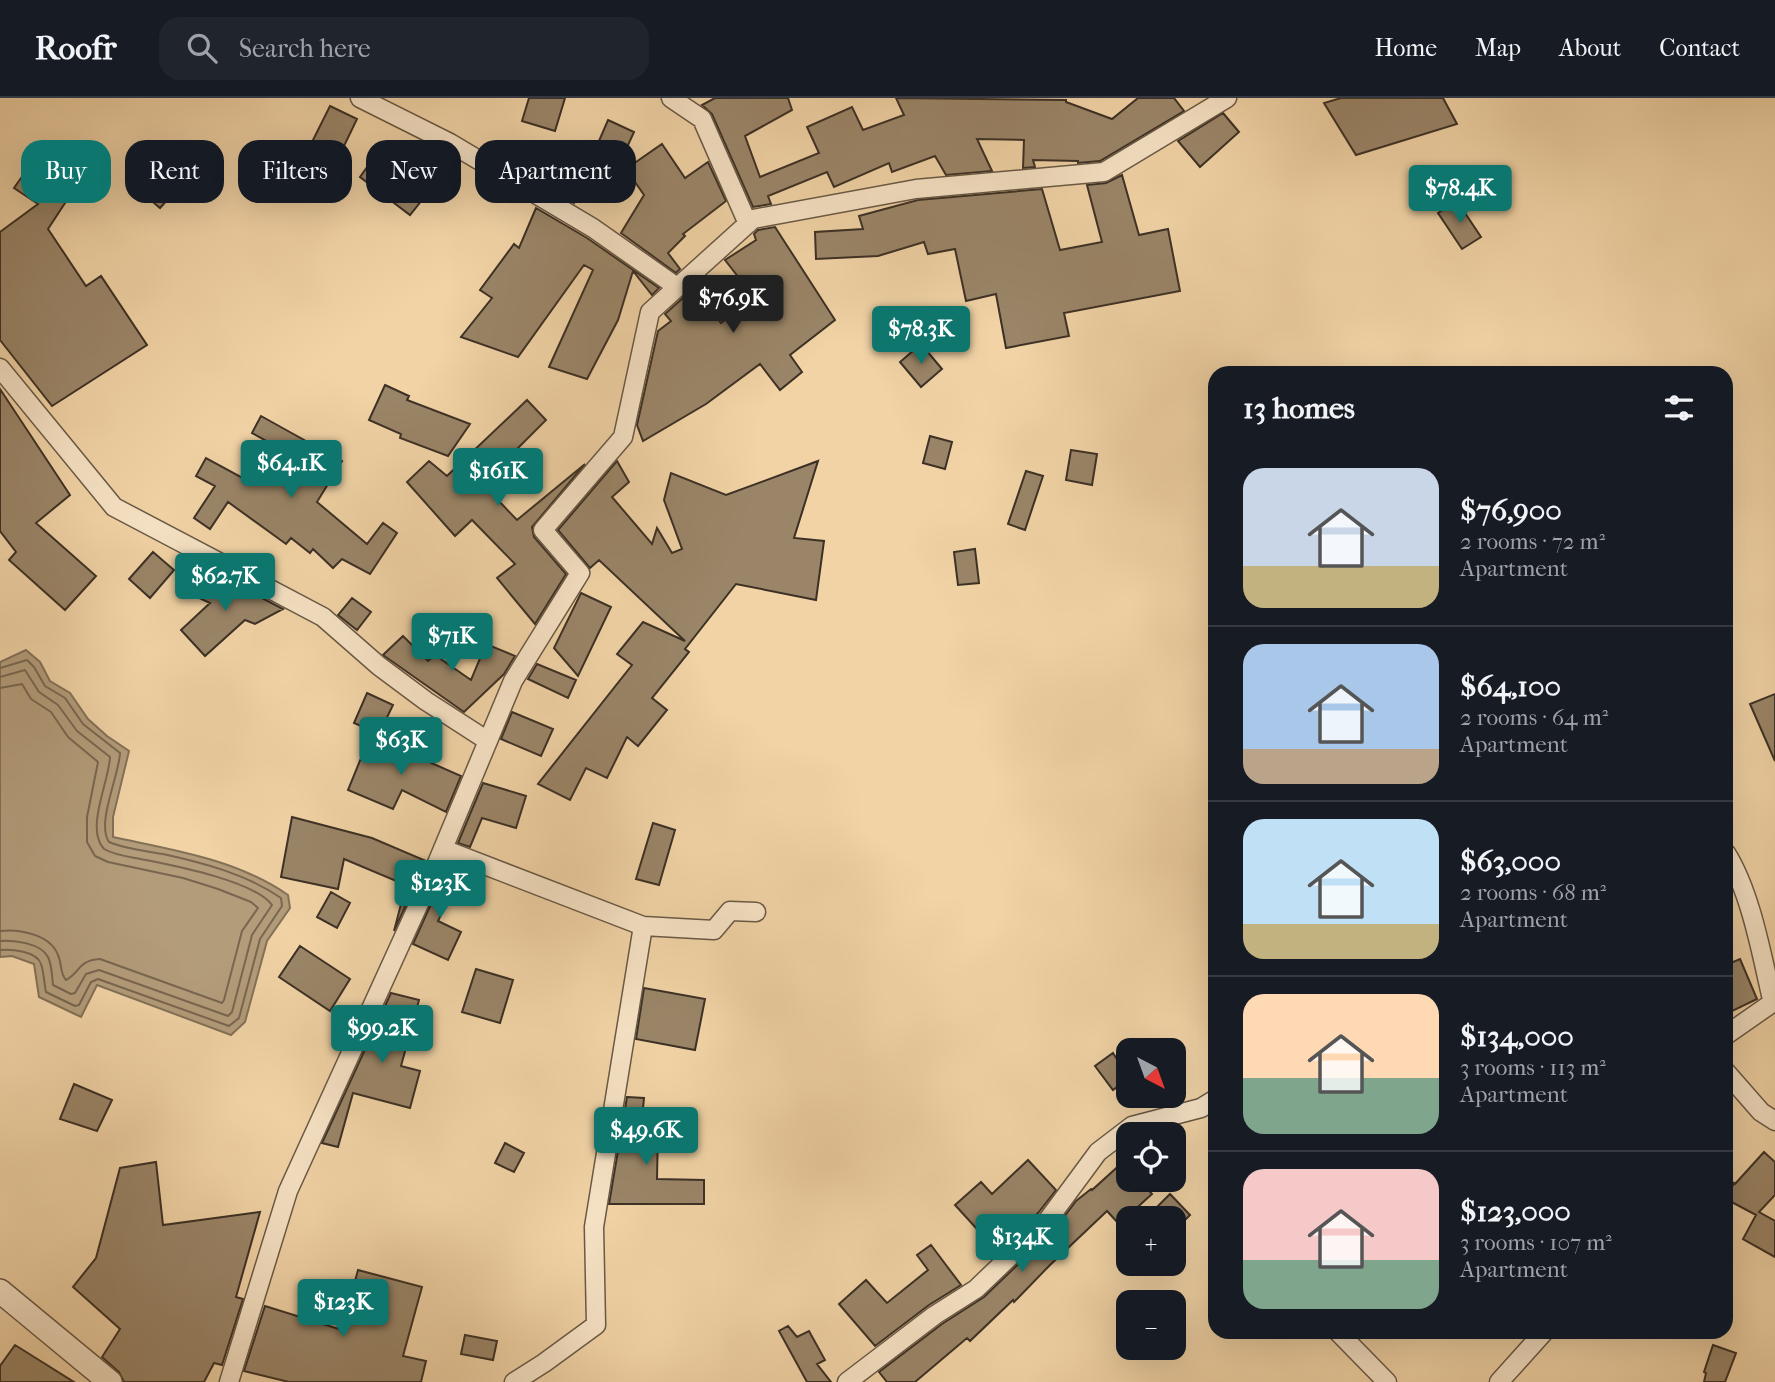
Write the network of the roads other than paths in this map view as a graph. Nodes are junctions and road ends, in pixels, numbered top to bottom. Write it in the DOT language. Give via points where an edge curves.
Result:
graph roads {
  1 [pos="360,98"];
  2 [pos="671,98"];
  3 [pos="1227,98"];
  4 [pos="748,224"];
  5 [pos="677,287"];
  6 [pos="0,368"];
  7 [pos="488,741"];
  8 [pos="443,849"];
  9 [pos="1733,864"];
  10 [pos="756,912"];
  11 [pos="643,926"];
  12 [pos="1775,1001"];
  13 [pos="1733,1030"];
  14 [pos="1733,1080"];
  15 [pos="1208,1104"];
  16 [pos="1775,1121"];
  17 [pos="1,1293"];
  18 [pos="1345,1339"];
  19 [pos="1538,1339"];
  20 [pos="110,1382"];
  21 [pos="229,1382"];
  22 [pos="514,1382"];
  23 [pos="847,1382"];
  24 [pos="1387,1382"];
  25 [pos="1499,1382"];
  1 -- 5 [label="street" via="450,143 593,228"];
  2 -- 4 [label="street" via="702,119"];
  3 -- 4 [label="street" via="1104,172 916,189 753,219"];
  4 -- 5 [label="street"];
  5 -- 7 [label="street" via="650,312 623,437 543,530 580,573 513,681"];
  6 -- 7 [label="street" via="114,507 323,617 379,666"];
  7 -- 8 [label="street"];
  8 -- 11 [label="street"];
  8 -- 21 [label="street" via="288,1191"];
  9 -- 12 [label="street"];
  10 -- 11 [label="street" via="730,911 714,930"];
  11 -- 22 [label="street" via="594,1227 596,1325"];
  12 -- 13 [label="street"];
  14 -- 16 [label="street"];
  15 -- 23 [label="street" via="1132,1126 1098,1152 1047,1221 976,1290"];
  17 -- 20 [label="street"];
  18 -- 24 [label="street"];
  19 -- 25 [label="street"];
}
